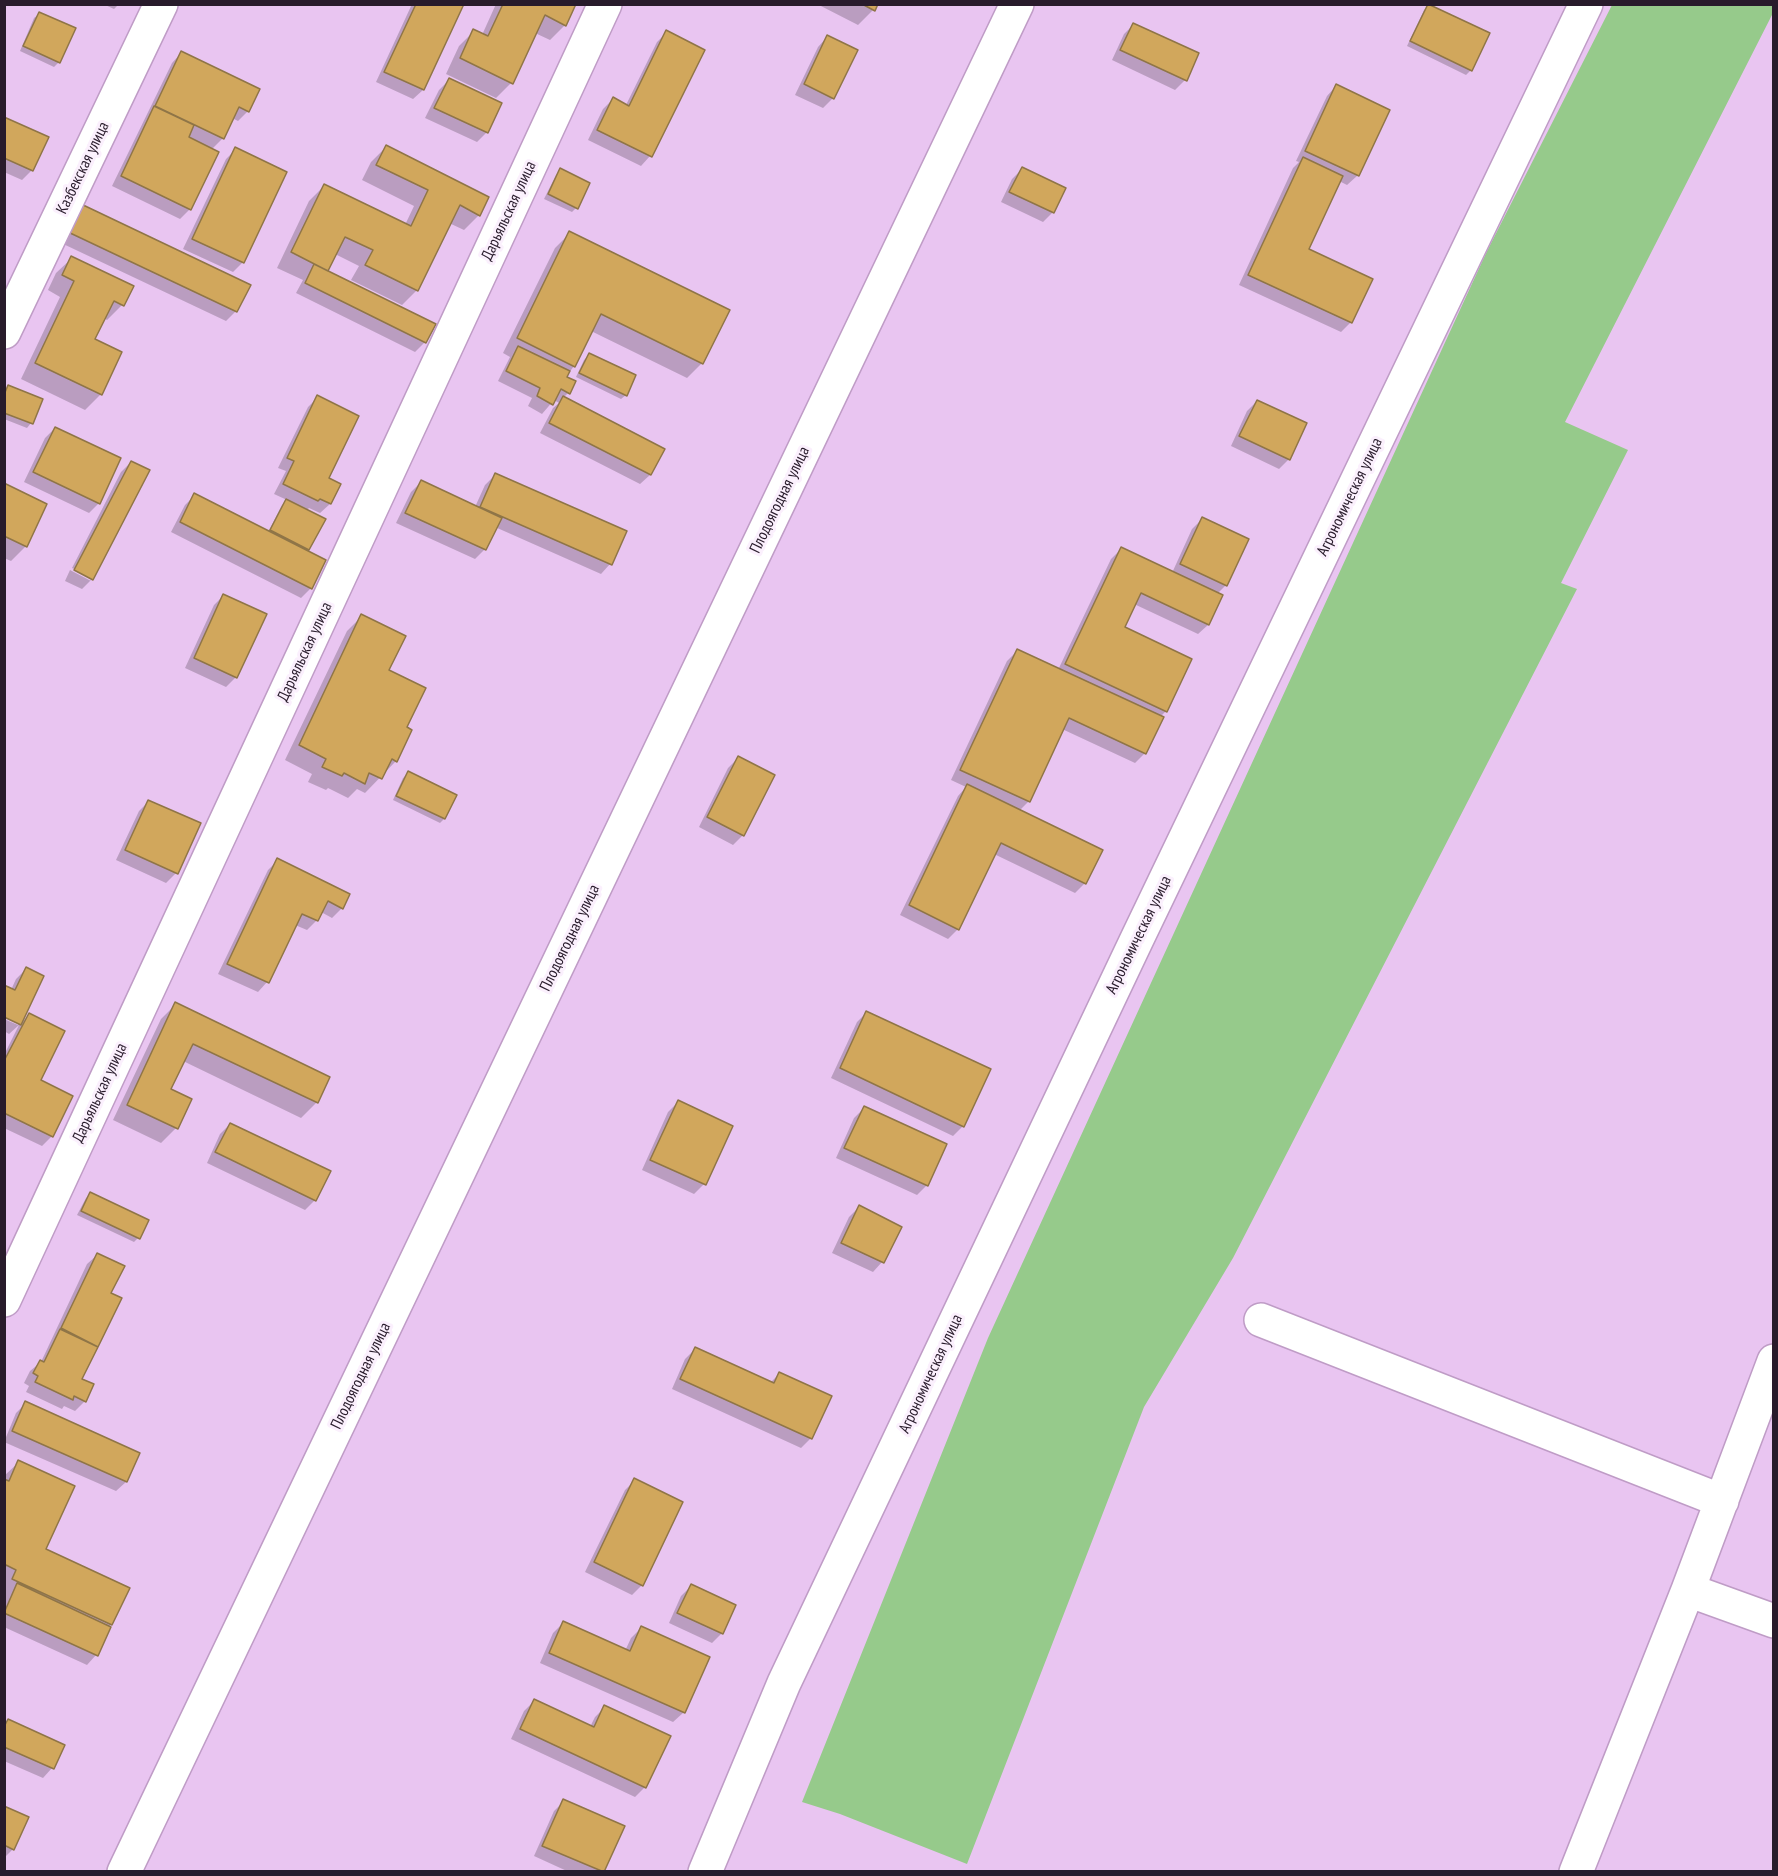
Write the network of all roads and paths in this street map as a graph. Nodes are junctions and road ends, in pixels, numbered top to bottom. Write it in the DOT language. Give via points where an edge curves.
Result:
graph roads {
  1 [pos="161,4"];
  2 [pos="605,4"];
  3 [pos="1017,4"];
  4 [pos="1586,4"];
  5 [pos="4,332"];
  6 [pos="4,1300"];
  7 [pos="1261,1320"];
  8 [pos="1773,1361"];
  9 [pos="1722,1502"];
  10 [pos="1688,1590"];
  11 [pos="1773,1621"];
  12 [pos="124,1872"];
  13 [pos="705,1872"];
  14 [pos="1576,1872"];
  1 -- 5 [label="street, Казбекская улица"];
  2 -- 6 [label="street, Дарьяльская улица"];
  3 -- 12 [label="street, Плодоягодная улица"];
  4 -- 13 [label="street, Агрономическая улица" via="784,1683"];
  7 -- 9 [label="street"];
  8 -- 9 [label="street"];
  9 -- 10 [label="street"];
  10 -- 11 [label="street"];
  10 -- 14 [label="street"];
}
